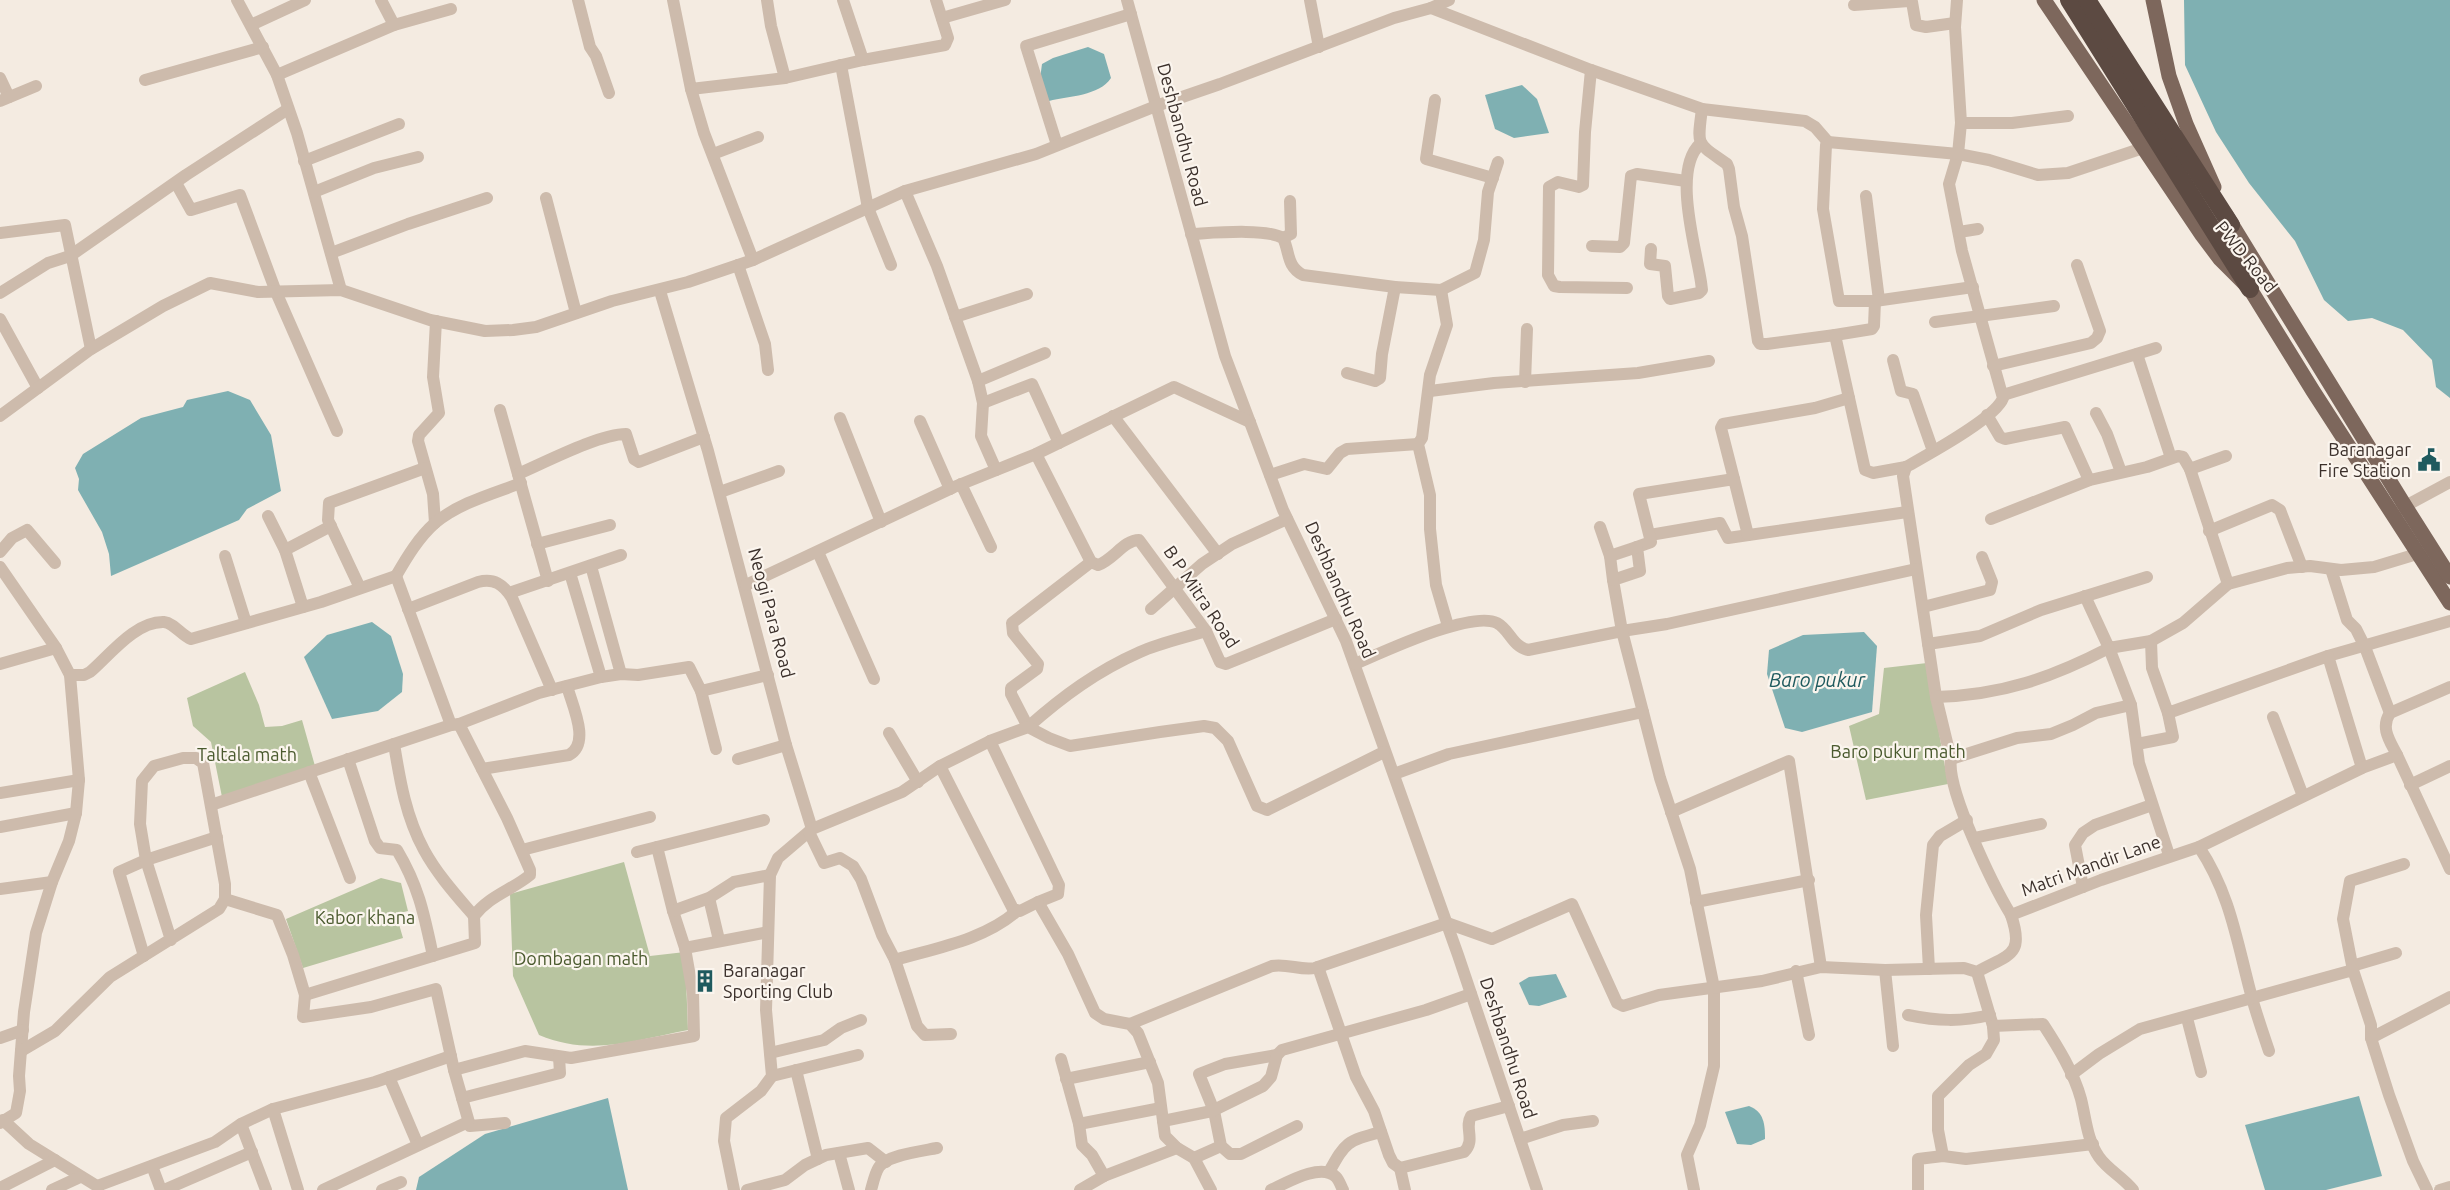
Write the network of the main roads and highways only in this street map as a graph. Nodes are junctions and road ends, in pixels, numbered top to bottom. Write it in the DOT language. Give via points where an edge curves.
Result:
graph roads {
  1 [pos="2044,0"];
  2 [pos="2069,0"];
  3 [pos="2087,0"];
  4 [pos="2153,0"];
  5 [pos="2231,225"];
  6 [pos="2250,289"];
  7 [pos="2398,510"];
  8 [pos="2449,574"];
  9 [pos="2450,603"];
  1 -- 6 [label="main road, PWD Road" via="2220,259"];
  2 -- 6 [label="highway"];
  3 -- 5 [label="highway"];
  4 -- 5 [label="main road, PWD Road" via="2176,98"];
  5 -- 7 [label="main road, PWD Road"];
  6 -- 7 [label="main road, PWD Road"];
  7 -- 8 [label="main road, PWD Road"];
  7 -- 9 [label="main road, PWD Road" via="2418,554"];
}
